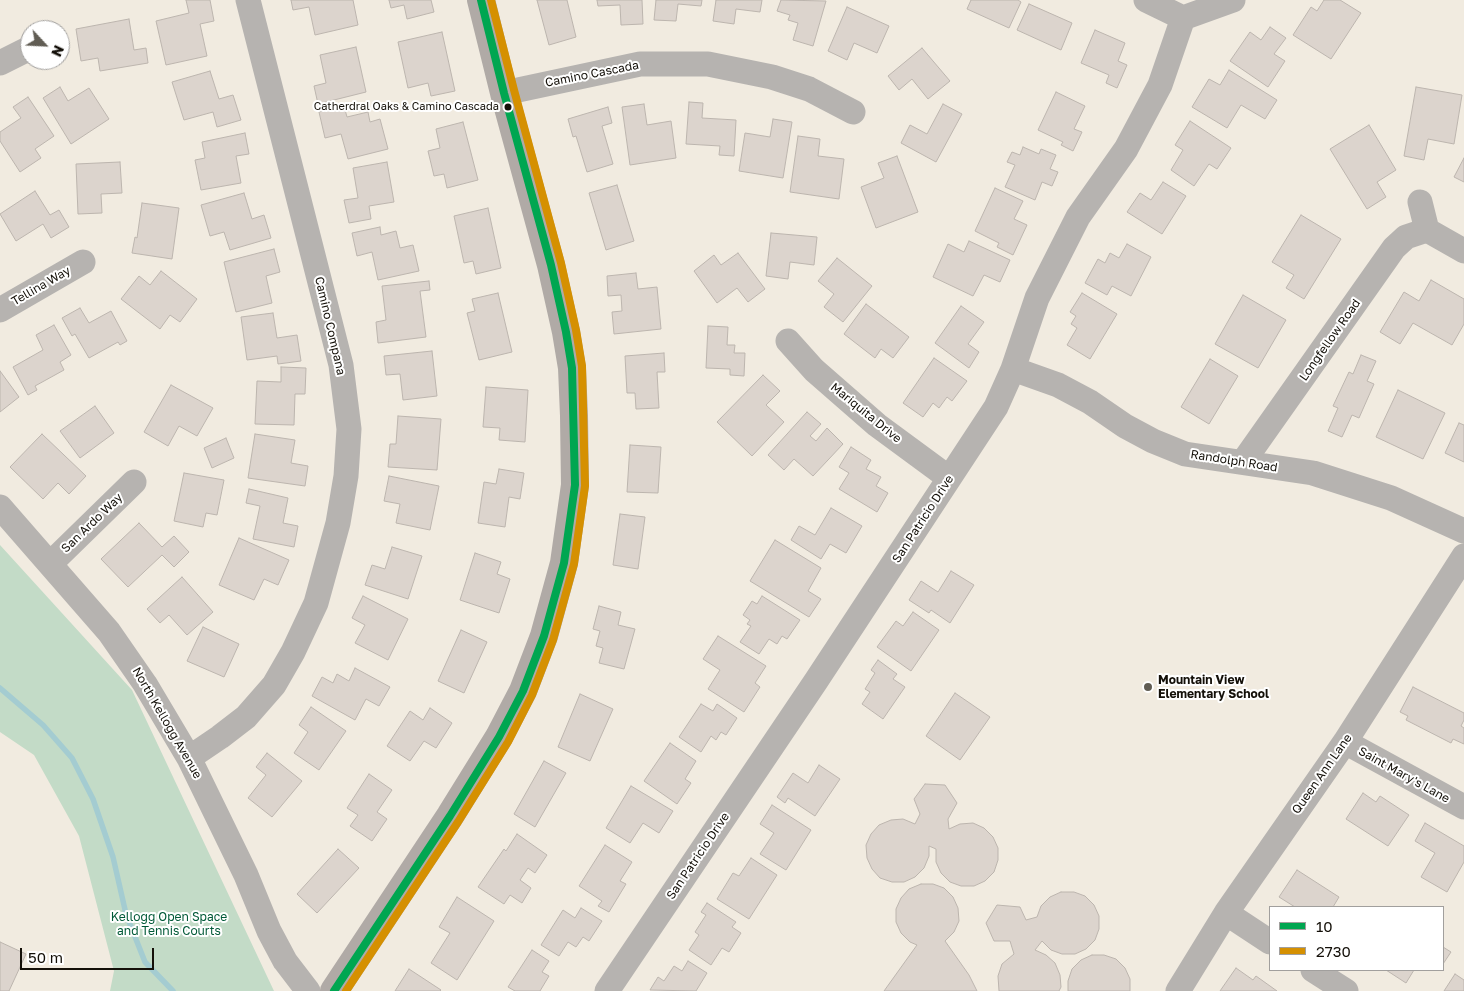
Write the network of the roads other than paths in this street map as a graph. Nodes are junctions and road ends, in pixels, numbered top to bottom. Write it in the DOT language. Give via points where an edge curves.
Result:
graph roads {
  1 [pos="248,0"];
  2 [pos="481,0"];
  3 [pos="1146,0"];
  4 [pos="1233,0"];
  5 [pos="1183,18"];
  6 [pos="20,53"];
  7 [pos="0,63"];
  8 [pos="504,93"];
  9 [pos="853,112"];
  10 [pos="1420,202"];
  11 [pos="1427,230"];
  12 [pos="1464,251"];
  13 [pos="82,262"];
  14 [pos="0,310"];
  15 [pos="788,341"];
  16 [pos="1013,369"];
  17 [pos="1243,462"];
  18 [pos="949,478"];
  19 [pos="134,482"];
  20 [pos="0,507"];
  21 [pos="1464,530"];
  22 [pos="1464,556"];
  23 [pos="50,564"];
  24 [pos="1345,742"];
  25 [pos="190,758"];
  26 [pos="1464,808"];
  27 [pos="1226,913"];
  28 [pos="1269,941"];
  29 [pos="1315,971"];
  30 [pos="308,991"];
  31 [pos="334,991"];
  32 [pos="607,991"];
  33 [pos="1178,991"];
  34 [pos="1346,991"];
  1 -- 25 [label="street, Camino Compana" via="341,364 348,429 346,476 338,523 316,603 293,652 274,685 246,716"];
  2 -- 8 [label="main road"];
  3 -- 5 [label="street"];
  4 -- 5 [label="street"];
  5 -- 16 [label="street, San Patricio Drive" via="1160,85 1126,149 1078,217 1036,298"];
  6 -- 7 [label="street"];
  8 -- 9 [label="street, Camino Cascada" via="640,64 708,64 772,77 809,89"];
  8 -- 31 [label="main road" via="551,265 572,368 575,485 564,564 544,636 499,737"];
  10 -- 11 [label="street"];
  11 -- 12 [label="street"];
  11 -- 17 [label="street, Longfellow Road" via="1406,237 1394,248"];
  13 -- 14 [label="street, Tellina Way"];
  15 -- 18 [label="street, Mariquita Drive" via="814,370 870,418"];
  16 -- 17 [label="street, Randolph Road" via="1058,386 1090,402 1125,426 1184,454"];
  16 -- 18 [label="street, San Patricio Drive" via="996,407"];
  17 -- 21 [label="street, Randolph Road" via="1313,473 1391,498"];
  18 -- 32 [label="street, San Patricio Drive"];
  19 -- 23 [label="street, San Ardo Way"];
  20 -- 23 [label="street, North Kellogg Avenue"];
  22 -- 24 [label="street, Queen Ann Lane"];
  23 -- 25 [label="street, North Kellogg Avenue" via="109,632"];
  24 -- 26 [label="street, Saint Mary's Lane"];
  24 -- 27 [label="street, Queen Ann Lane"];
  25 -- 30 [label="street, North Kellogg Avenue" via="285,961"];
  27 -- 28 [label="street"];
  27 -- 33 [label="street, Queen Ann Lane"];
  29 -- 34 [label="street"];
}
